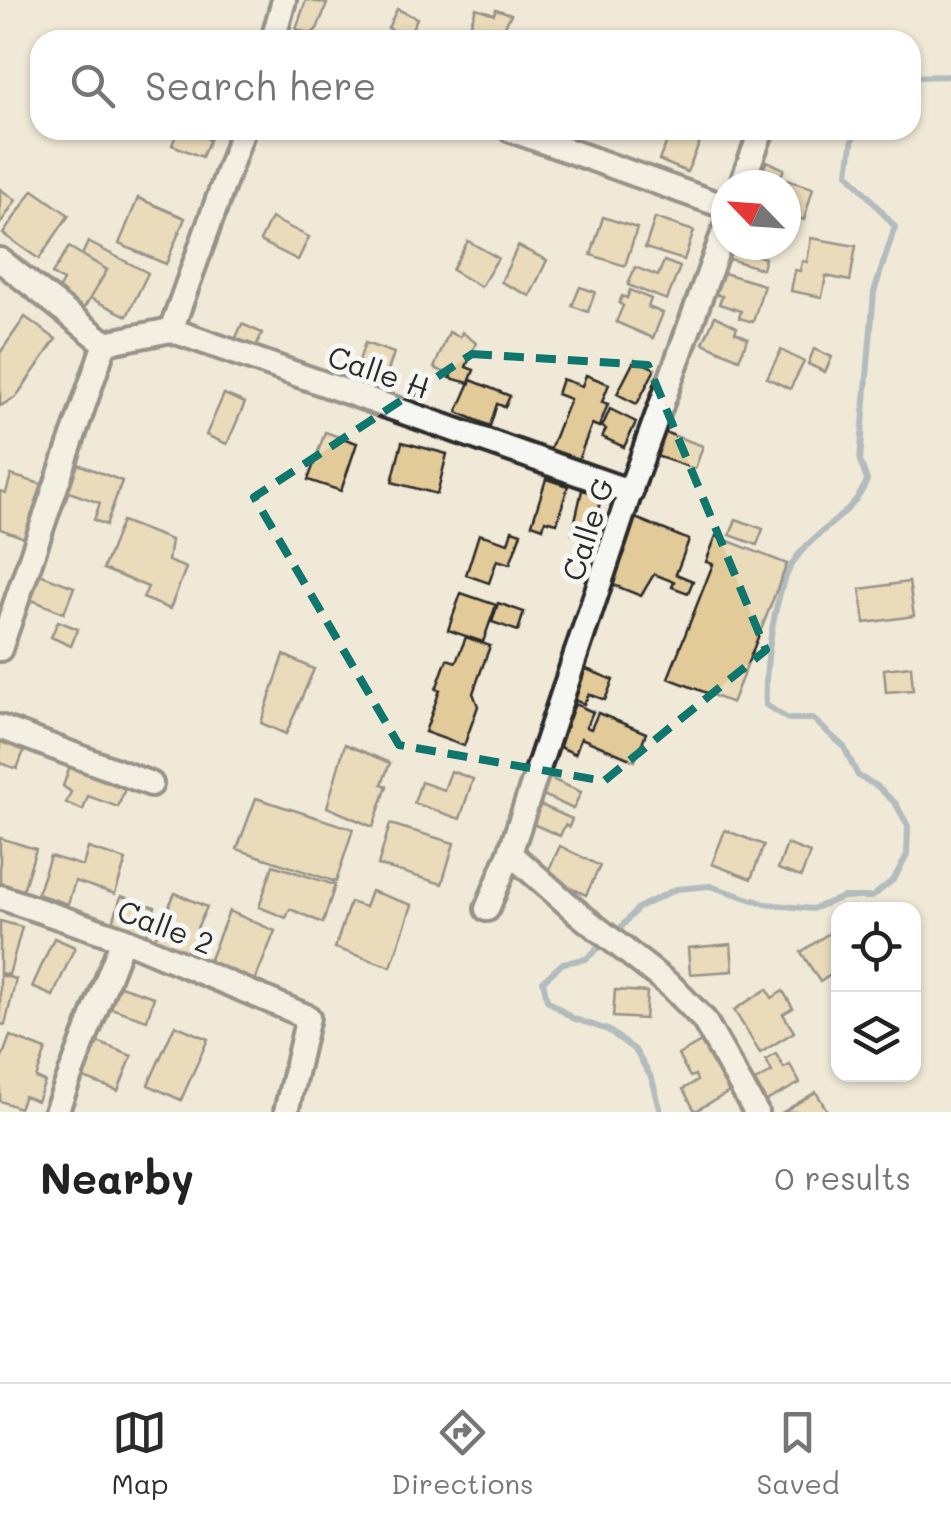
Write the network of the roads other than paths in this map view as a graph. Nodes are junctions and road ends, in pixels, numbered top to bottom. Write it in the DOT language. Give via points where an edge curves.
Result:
graph roads {
  1 [pos="284,0"];
  2 [pos="275,30"];
  3 [pos="239,140"];
  4 [pos="538,140"];
  5 [pos="758,140"];
  6 [pos="747,170"];
  7 [pos="711,203"];
  8 [pos="0,260"];
  9 [pos="714,260"];
  10 [pos="171,330"];
  11 [pos="105,343"];
  12 [pos="631,492"];
  13 [pos="0,649"];
  14 [pos="0,727"];
  15 [pos="150,784"];
  16 [pos="510,854"];
  17 [pos="0,898"];
  18 [pos="487,909"];
  19 [pos="122,939"];
  20 [pos="56,1112"];
  21 [pos="286,1112"];
  22 [pos="756,1112"];
  1 -- 2 [label="street"];
  3 -- 10 [label="street"];
  4 -- 7 [label="street"];
  5 -- 6 [label="street"];
  8 -- 11 [label="street"];
  9 -- 12 [label="street, Calle G"];
  10 -- 11 [label="street"];
  10 -- 12 [label="street, Calle H"];
  11 -- 13 [label="street"];
  12 -- 16 [label="street, Calle G"];
  14 -- 15 [label="street"];
  16 -- 18 [label="street, Calle G"];
  16 -- 22 [label="street" via="704,1020"];
  17 -- 19 [label="street, Calle 2"];
  19 -- 20 [label="street"];
  19 -- 21 [label="street, Calle 2" via="308,1017"];
}
